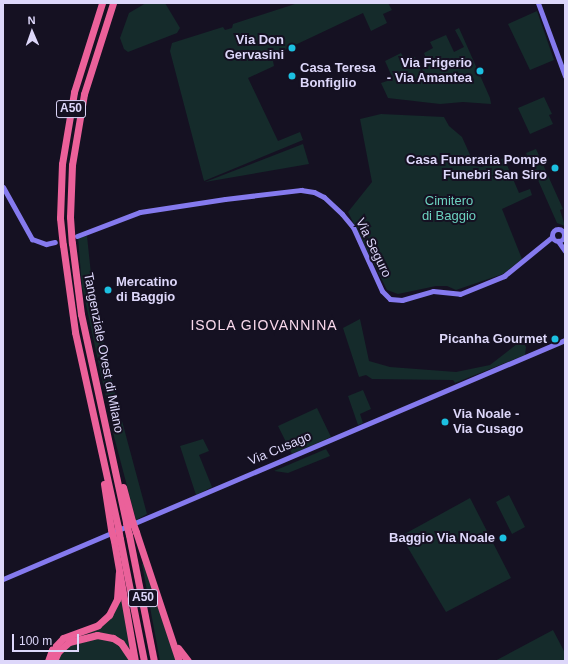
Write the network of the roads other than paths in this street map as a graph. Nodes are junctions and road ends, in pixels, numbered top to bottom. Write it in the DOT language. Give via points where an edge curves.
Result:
graph roads {
  1 [pos="102,3"];
  2 [pos="113,3"];
  3 [pos="538,3"];
  4 [pos="565,76"];
  5 [pos="3,187"];
  6 [pos="77,236"];
  7 [pos="552,237"];
  8 [pos="562,237"];
  9 [pos="55,242"];
  10 [pos="546,244"];
  11 [pos="565,251"];
  12 [pos="565,340"];
  13 [pos="132,533"];
  14 [pos="117,540"];
  15 [pos="119,573"];
  16 [pos="3,579"];
  17 [pos="172,636"];
  18 [pos="48,661"];
  19 [pos="54,661"];
  20 [pos="134,661"];
  21 [pos="144,661"];
  22 [pos="154,661"];
  23 [pos="179,661"];
  24 [pos="188,661"];
  1 -- 14 [label="highway, Tangenziale Ovest di Milano / A50, bridge" via="74,92 62,164 60,218 71,310"];
  2 -- 13 [label="highway, Tangenziale Ovest di Milano / A50, bridge" via="84,94 72,165 70,217 81,314 112,461"];
  3 -- 4 [label="street"];
  5 -- 9 [label="street" via="32,239 46,244"];
  6 -- 10 [label="street, Via Seguro" via="140,212 240,197 301,190 314,192 333,205 353,227 382,292 390,299 402,300 433,291 460,294 504,276"];
  7 -- 8 [label="street"];
  7 -- 8 [label="street, Via Seguro" via="555,230"];
  7 -- 10 [label="street, Via Seguro"];
  8 -- 10 [label="street, Via Seguro"];
  8 -- 11 [label="street"];
  12 -- 16 [label="street, Via Cusago"];
  13 -- 17 [label="highway"];
  13 -- 22 [label="highway, Tangenziale Ovest di Milano / A50"];
  14 -- 15 [label="highway"];
  14 -- 21 [label="highway, Tangenziale Ovest di Milano / A50"];
  15 -- 18 [label="highway" via="118,591 109,615 98,625 63,638 52,650"];
  15 -- 20 [label="highway"];
  17 -- 23 [label="highway"];
  17 -- 24 [label="highway"];
  19 -- 20 [label="highway" via="58,652 69,642 97,635 114,638 121,643"];
}
